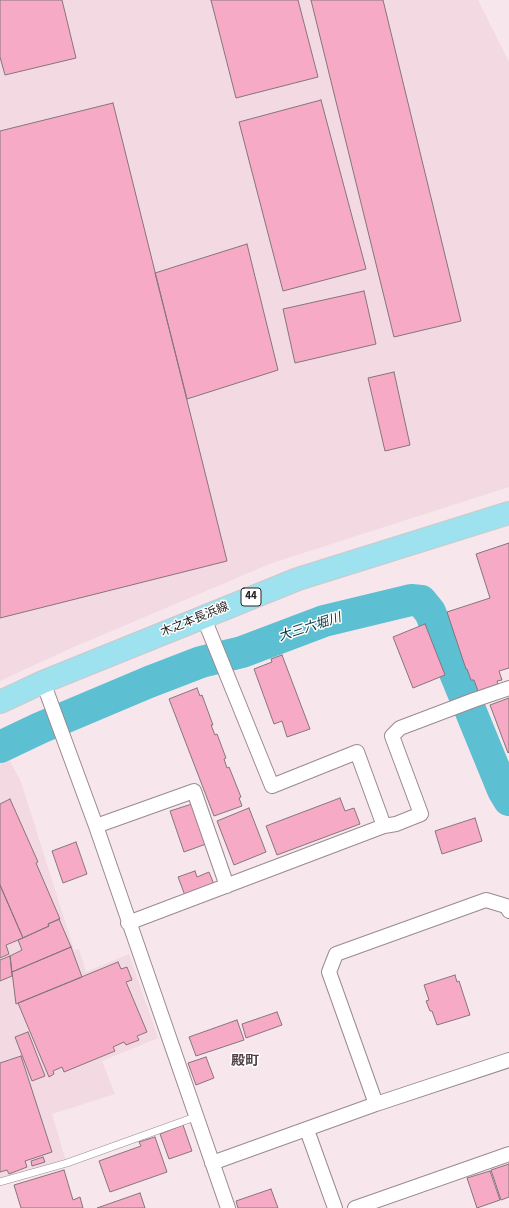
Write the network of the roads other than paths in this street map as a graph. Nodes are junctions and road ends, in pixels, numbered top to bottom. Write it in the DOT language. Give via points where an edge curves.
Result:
graph roads {
  1 [pos="509,513"];
  2 [pos="203,616"];
  3 [pos="43,682"];
  4 [pos="509,688"];
  5 [pos="0,702"];
  6 [pos="96,826"];
  7 [pos="384,826"];
  8 [pos="227,886"];
  9 [pos="509,911"];
  10 [pos="128,923"];
  11 [pos="509,1060"];
  12 [pos="376,1104"];
  13 [pos="195,1117"];
  14 [pos="307,1130"];
  15 [pos="509,1154"];
  16 [pos="212,1163"];
  17 [pos="0,1182"];
  18 [pos="228,1208"];
  19 [pos="335,1208"];
  20 [pos="355,1208"];
  1 -- 2 [label="main road, 木之本長浜線 / 44" via="298,579"];
  2 -- 3 [label="main road, 木之本長浜線 / 44"];
  2 -- 7 [label="street" via="272,786 357,752"];
  3 -- 5 [label="main road, 木之本長浜線 / 44"];
  3 -- 6 [label="street"];
  4 -- 7 [label="street" via="400,728 392,736 421,814"];
  6 -- 8 [label="street" via="194,791"];
  6 -- 10 [label="street"];
  7 -- 8 [label="street"];
  8 -- 10 [label="street"];
  9 -- 12 [label="street" via="506,906 486,900 336,954 329,972"];
  10 -- 13 [label="street"];
  11 -- 12 [label="street"];
  12 -- 14 [label="street"];
  13 -- 16 [label="street"];
  13 -- 17 [label="lane" via="68,1163"];
  14 -- 16 [label="street"];
  14 -- 19 [label="street"];
  15 -- 20 [label="street"];
  16 -- 18 [label="street"];
}
